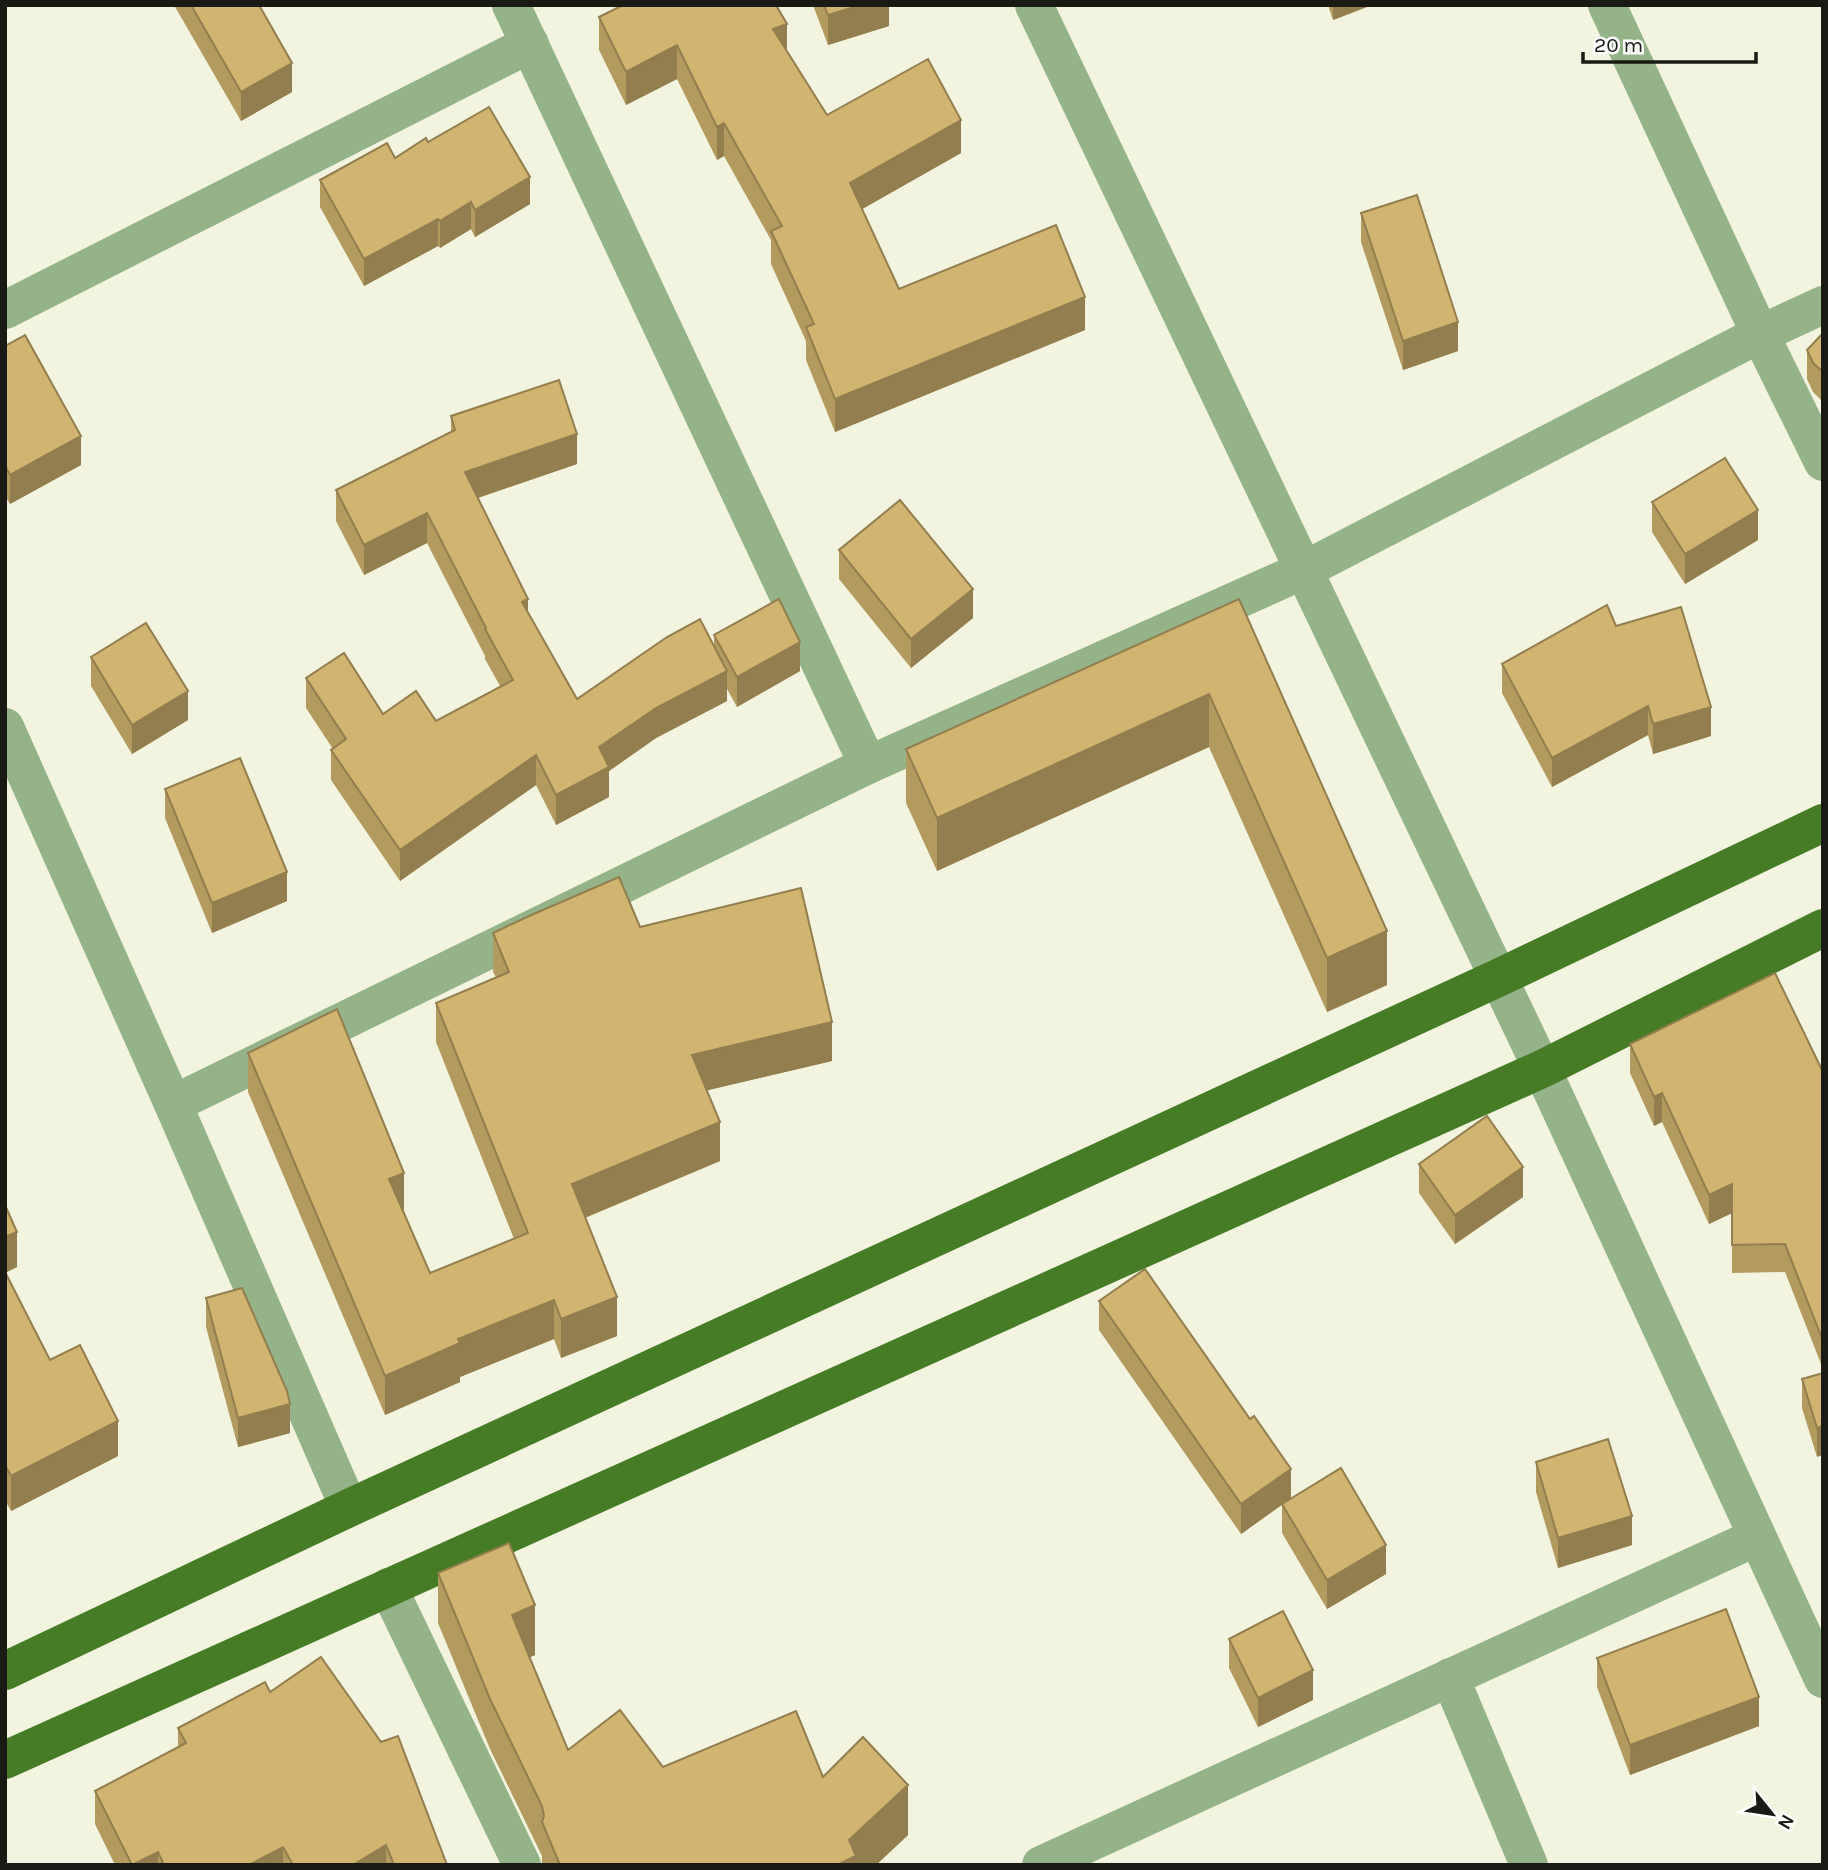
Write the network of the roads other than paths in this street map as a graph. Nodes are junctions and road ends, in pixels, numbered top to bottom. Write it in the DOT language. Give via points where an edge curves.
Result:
graph roads {
  1 [pos="511,5"];
  2 [pos="1034,5"];
  3 [pos="1607,5"];
  4 [pos="530,44"];
  5 [pos="1823,305"];
  6 [pos="5,310"];
  7 [pos="1760,334"];
  8 [pos="1823,462"];
  9 [pos="1304,570"];
  10 [pos="5,727"];
  11 [pos="868,765"];
  12 [pos="1823,824"];
  13 [pos="1823,928"];
  14 [pos="1498,978"];
  15 [pos="1542,1069"];
  16 [pos="173,1104"];
  17 [pos="349,1508"];
  18 [pos="1758,1537"];
  19 [pos="388,1587"];
  20 [pos="5,1671"];
  21 [pos="1450,1677"];
  22 [pos="1823,1679"];
  23 [pos="5,1759"];
  24 [pos="522,1865"];
  25 [pos="1041,1865"];
  26 [pos="1529,1865"];
  1 -- 4 [label="street"];
  2 -- 9 [label="street"];
  3 -- 7 [label="street"];
  4 -- 6 [label="street"];
  4 -- 11 [label="street"];
  5 -- 7 [label="street"];
  7 -- 8 [label="street"];
  7 -- 9 [label="street"];
  9 -- 11 [label="street"];
  9 -- 14 [label="street"];
  10 -- 16 [label="street"];
  11 -- 16 [label="street"];
  12 -- 14 [label="main road"];
  13 -- 15 [label="main road"];
  14 -- 15 [label="street"];
  14 -- 17 [label="main road"];
  15 -- 18 [label="street"];
  15 -- 19 [label="main road"];
  16 -- 17 [label="street"];
  17 -- 20 [label="main road"];
  18 -- 21 [label="street"];
  18 -- 22 [label="street"];
  19 -- 23 [label="main road"];
  19 -- 24 [label="street"];
  21 -- 25 [label="street"];
  21 -- 26 [label="street"];
}
